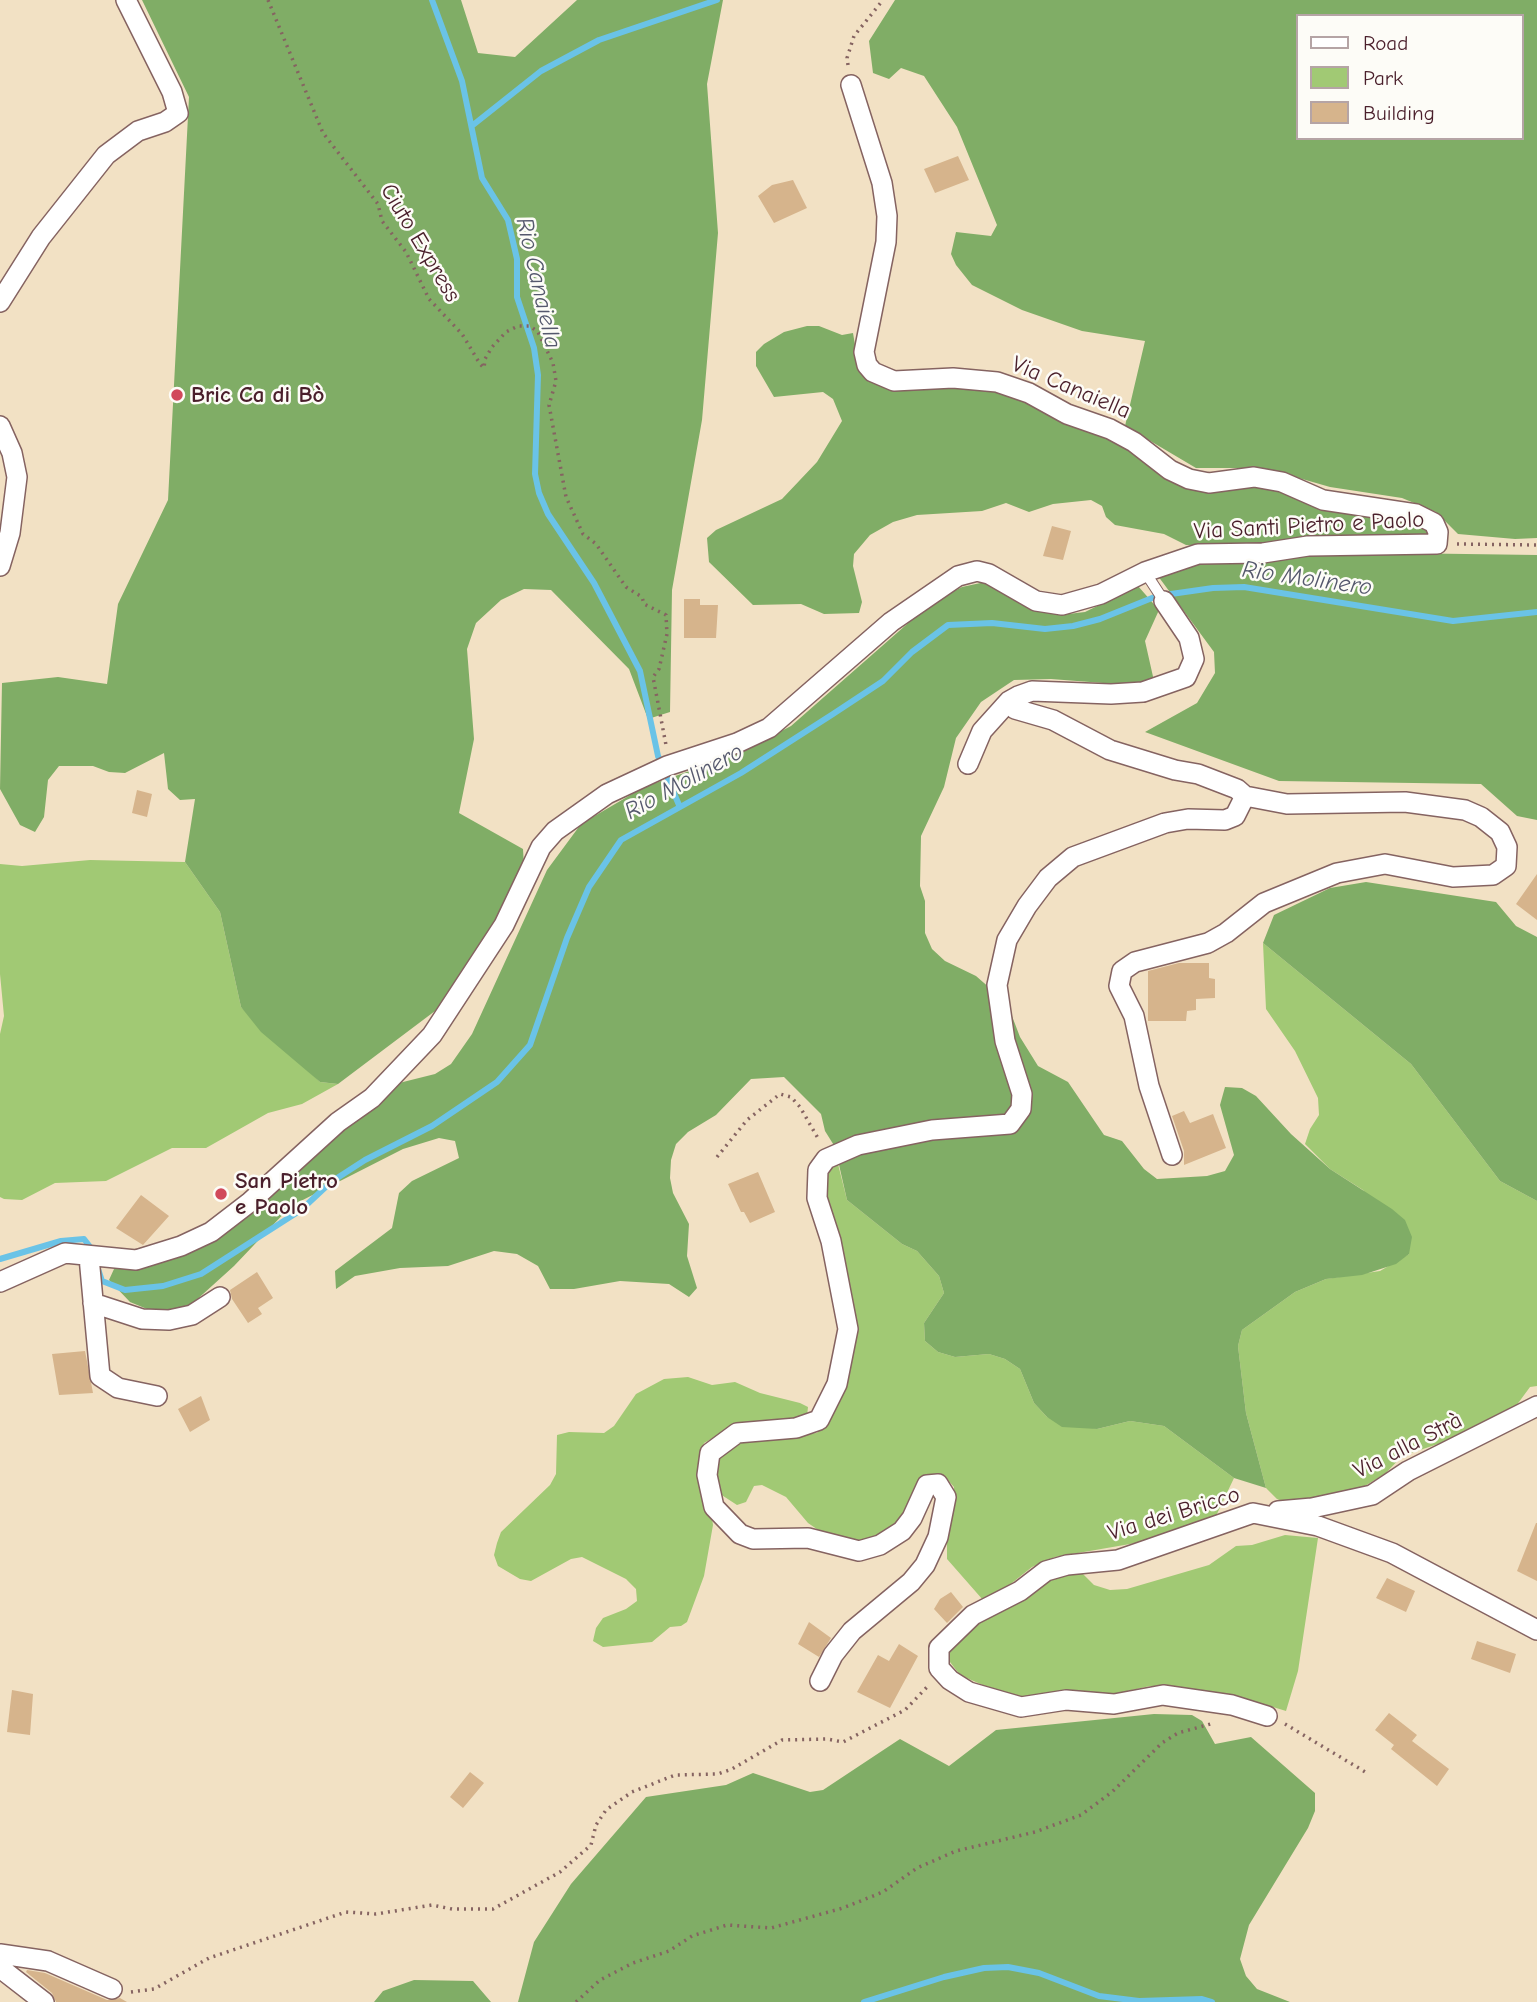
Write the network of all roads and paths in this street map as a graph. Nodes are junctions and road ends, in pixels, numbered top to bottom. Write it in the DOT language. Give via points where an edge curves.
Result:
graph roads {
  1 [pos="126,0"];
  2 [pos="268,0"];
  3 [pos="883,0"];
  4 [pos="851,85"];
  5 [pos="0,302"];
  6 [pos="0,426"];
  7 [pos="1437,544"];
  8 [pos="1537,545"];
  9 [pos="0,566"];
  10 [pos="1154,586"];
  11 [pos="1009,701"];
  12 [pos="968,764"];
  13 [pos="671,765"];
  14 [pos="1245,796"];
  15 [pos="1172,1155"];
  16 [pos="716,1157"];
  17 [pos="826,1159"];
  18 [pos="96,1257"];
  19 [pos="0,1282"];
  20 [pos="220,1297"];
  21 [pos="93,1303"];
  22 [pos="157,1396"];
  23 [pos="1537,1406"];
  24 [pos="1253,1513"];
  25 [pos="1537,1630"];
  26 [pos="939,1668"];
  27 [pos="820,1681"];
  28 [pos="1232,1705"];
  29 [pos="1267,1716"];
  30 [pos="1367,1773"];
  31 [pos="0,1954"];
  32 [pos="0,1964"];
  33 [pos="112,1989"];
  34 [pos="44,2002"];
  35 [pos="576,2002"];
  1 -- 5 [label="street" via="178,113 138,131 106,155 41,237"];
  2 -- 13 [label="path, Ciuto Express" via="323,133 378,204 382,221 405,251 429,299 462,334 480,364 484,368 492,347 518,326 538,332 553,363 556,381 549,405 566,496 583,534 596,544 626,587 642,597 644,604 666,615 667,634 653,677"];
  3 -- 4 [label="path" via="854,36 847,58"];
  4 -- 7 [label="street, Via Canaiella" via="882,183 887,216 864,352 873,372 894,381 953,378 997,382 1110,429 1189,479 1209,483 1254,477 1282,482 1323,500 1416,514 1434,523"];
  6 -- 9 [label="street" via="17,477 10,533"];
  7 -- 8 [label="path"];
  7 -- 10 [label="street, Via Santi Pietro e Paolo" via="1198,554"];
  10 -- 11 [label="street" via="1189,638 1194,659 1186,677 1143,692 1032,691"];
  10 -- 13 [label="street, Via Santi Pietro e Paolo" via="1048,605 989,574 977,571 958,576 891,622 769,728"];
  11 -- 12 [label="street" via="982,731"];
  11 -- 14 [label="street" via="1015,709 1062,724 1110,750 1198,774"];
  13 -- 18 [label="street, Via Santi Pietro e Paolo" via="607,794 555,831 541,847 504,925 432,1035 372,1098 211,1232 136,1260"];
  14 -- 15 [label="street" via="1287,804 1405,802 1465,810 1500,832 1507,847 1506,866 1493,876 1476,878 1385,864 1337,873 1264,903 1208,943 1135,962 1122,971 1119,986 1134,1016 1149,1086"];
  14 -- 17 [label="street" via="1235,816 1226,820 1165,823 1073,857 1048,878 1027,906 1007,940 997,985 1005,1041 1022,1094 1021,1109 1010,1124 932,1130 858,1145"];
  16 -- 17 [label="path" via="747,1119 780,1094 791,1097 809,1119"];
  17 -- 27 [label="street" via="818,1170 817,1198 831,1241 848,1329 837,1384 819,1420 796,1428 737,1433 710,1453 708,1475 715,1507 740,1534 753,1539 808,1538 859,1551 902,1531 927,1485 938,1483 946,1497 938,1537 925,1565 852,1631"];
  18 -- 19 [label="street, Via Santi Pietro e Paolo" via="65,1253"];
  18 -- 21 [label="street"];
  20 -- 21 [label="street" via="192,1315 169,1320 142,1319"];
  21 -- 22 [label="street" via="100,1376 126,1391"];
  23 -- 24 [label="street, Via alla Strà" via="1408,1471 1372,1495 1312,1508"];
  24 -- 25 [label="street, Via dei Bricco" via="1318,1526 1392,1553"];
  24 -- 26 [label="street, Via dei Bricco" via="1118,1560 1046,1571 956,1629 939,1648"];
  26 -- 28 [label="street" via="970,1692 1021,1707 1066,1700 1114,1704 1163,1695"];
  26 -- 33 [label="path" via="905,1710 843,1742 782,1740 718,1774 675,1774 632,1792 607,1810 596,1825 591,1845 559,1872 493,1909 432,1905 376,1914 346,1912 209,1958 153,1989"];
  28 -- 29 [label="street"];
  28 -- 35 [label="path" via="1224,1721 1178,1733 1162,1743 1112,1792 1080,1815 1035,1832 956,1851 917,1868 883,1892 843,1908 771,1928 713,1928 600,1980"];
  29 -- 30 [label="path"];
  31 -- 33 [label="street" via="48,1961"];
  32 -- 34 [label="street"];
}
